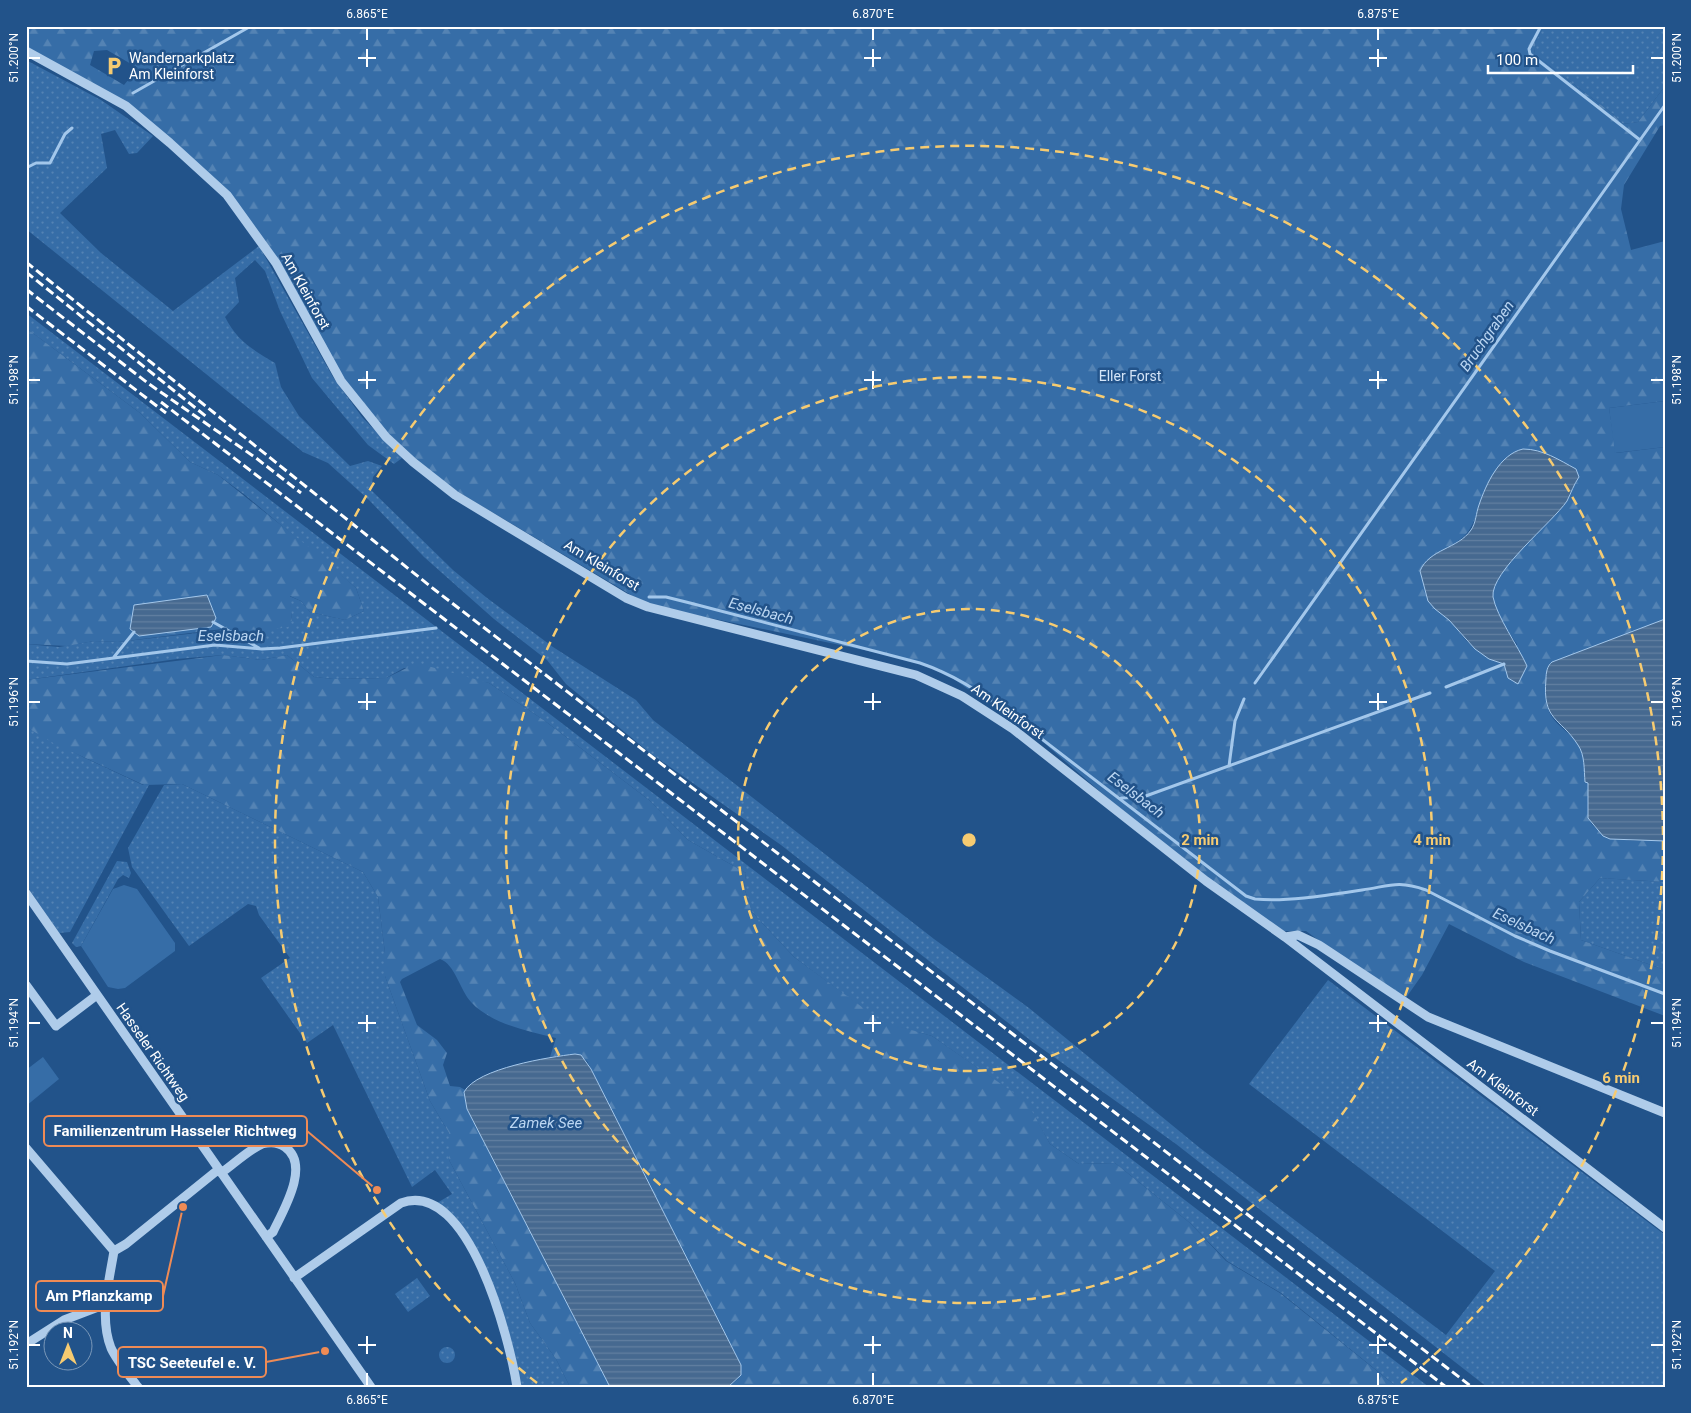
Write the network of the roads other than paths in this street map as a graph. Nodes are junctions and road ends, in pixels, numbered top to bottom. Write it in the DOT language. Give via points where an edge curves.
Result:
graph roads {
  1 [pos="26,50"];
  2 [pos="26,893"];
  3 [pos="1285,936"];
  4 [pos="1336,956"];
  5 [pos="1325,968"];
  6 [pos="26,985"];
  7 [pos="97,996"];
  8 [pos="1665,1113"];
  9 [pos="27,1151"];
  10 [pos="220,1171"];
  11 [pos="1665,1228"];
  12 [pos="266,1237"];
  13 [pos="114,1251"];
  14 [pos="294,1278"];
  15 [pos="106,1304"];
  16 [pos="31,1341"];
  17 [pos="137,1386"];
  18 [pos="371,1387"];
  19 [pos="517,1387"];
  1 -- 3 [label="street, Am Kleinforst" via="126,106 227,195 276,263 325,354 361,408 413,462 455,495 626,598 648,607 900,670 962,696 1021,735 1206,881"];
  2 -- 7 [label="street, Hasseler Richtweg"];
  3 -- 4 [label="street, Am Kleinforst" via="1304,937"];
  3 -- 5 [label="street, Am Kleinforst"];
  4 -- 5 [label="street"];
  4 -- 8 [label="street, Am Kleinforst" via="1428,1017"];
  5 -- 11 [label="street, Am Kleinforst"];
  6 -- 7 [label="street" via="56,1026"];
  7 -- 10 [label="street, Hasseler Richtweg"];
  9 -- 13 [label="street"];
  10 -- 12 [label="street, Hasseler Richtweg"];
  10 -- 12 [label="street" via="265,1144 279,1144 290,1152 296,1166 294,1183 273,1232"];
  10 -- 13 [label="street"];
  12 -- 14 [label="street, Hasseler Richtweg"];
  13 -- 15 [label="street"];
  14 -- 18 [label="street, Hasseler Richtweg"];
  14 -- 19 [label="street" via="401,1203 417,1199 432,1203 455,1226 479,1261 510,1347"];
  15 -- 16 [label="street" via="64,1320"];
  15 -- 17 [label="street" via="106,1328 112,1348"];
}
